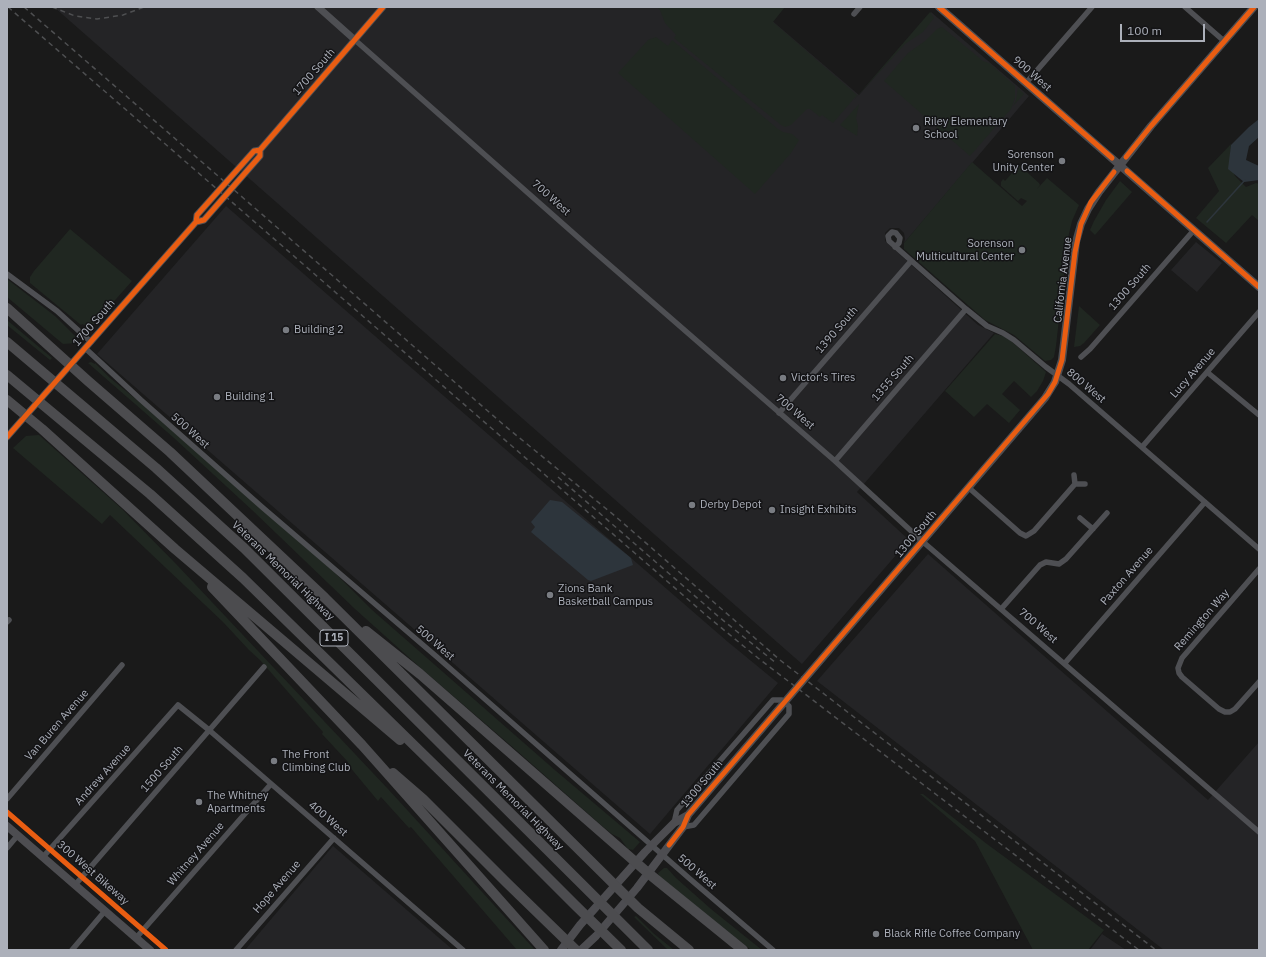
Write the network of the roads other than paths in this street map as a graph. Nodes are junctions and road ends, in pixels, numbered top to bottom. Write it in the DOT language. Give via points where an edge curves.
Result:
graph roads {
  1 [pos="318,7"];
  2 [pos="383,7"];
  3 [pos="860,7"];
  4 [pos="938,7"];
  5 [pos="1092,7"];
  6 [pos="1184,7"];
  7 [pos="1254,7"];
  8 [pos="854,14"];
  9 [pos="355,40"];
  10 [pos="1224,42"];
  11 [pos="1026,83"];
  12 [pos="1120,165"];
  13 [pos="1194,230"];
  14 [pos="895,247"];
  15 [pos="911,260"];
  16 [pos="7,274"];
  17 [pos="1259,287"];
  18 [pos="7,308"];
  19 [pos="966,309"];
  20 [pos="1259,312"];
  21 [pos="7,314"];
  22 [pos="7,342"];
  23 [pos="91,342"];
  24 [pos="85,348"];
  25 [pos="60,356"];
  26 [pos="1081,357"];
  27 [pos="1207,372"];
  28 [pos="7,375"];
  29 [pos="1058,375"];
  30 [pos="11,403"];
  31 [pos="779,413"];
  32 [pos="1259,415"];
  33 [pos="7,437"];
  34 [pos="1142,447"];
  35 [pos="834,461"];
  36 [pos="1074,475"];
  37 [pos="1075,484"];
  38 [pos="1085,484"];
  39 [pos="968,487"];
  40 [pos="1205,502"];
  41 [pos="1107,513"];
  42 [pos="1080,518"];
  43 [pos="1093,529"];
  44 [pos="922,541"];
  45 [pos="175,548"];
  46 [pos="1259,549"];
  47 [pos="1259,569"];
  48 [pos="325,598"];
  49 [pos="1002,608"];
  50 [pos="1065,663"];
  51 [pos="122,665"];
  52 [pos="264,667"];
  53 [pos="1259,682"];
  54 [pos="178,705"];
  55 [pos="209,730"];
  56 [pos="362,745"];
  57 [pos="271,784"];
  58 [pos="7,799"];
  59 [pos="474,804"];
  60 [pos="688,815"];
  61 [pos="674,822"];
  62 [pos="7,826"];
  63 [pos="683,827"];
  64 [pos="1259,832"];
  65 [pos="18,835"];
  66 [pos="334,838"];
  67 [pos="652,845"];
  68 [pos="7,848"];
  69 [pos="662,854"];
  70 [pos="43,857"];
  71 [pos="635,862"];
  72 [pos="648,873"];
  73 [pos="75,885"];
  74 [pos="105,911"];
  75 [pos="136,938"];
  76 [pos="676,939"];
  77 [pos="567,941"];
  78 [pos="72,950"];
  79 [pos="150,950"];
  80 [pos="236,950"];
  81 [pos="463,950"];
  82 [pos="544,950"];
  83 [pos="561,950"];
  84 [pos="576,950"];
  85 [pos="581,950"];
  86 [pos="621,950"];
  87 [pos="648,950"];
  88 [pos="689,950"];
  89 [pos="694,950"];
  90 [pos="743,950"];
  91 [pos="773,950"];
  1 -- 9 [label="street, 700 West"];
  2 -- 9 [label="street, 1700 South"];
  3 -- 8 [label="street"];
  4 -- 11 [label="main road, 900 West"];
  5 -- 11 [label="street"];
  6 -- 10 [label="street"];
  7 -- 10 [label="main road, California Avenue"];
  9 -- 23 [label="street, 1700 South" via="260,150 254,151 198,215 196,222"];
  9 -- 31 [label="street, 700 West"];
  10 -- 12 [label="main road, California Avenue"];
  11 -- 12 [label="main road, 900 West"];
  12 -- 13 [label="main road, 900 West"];
  12 -- 29 [label="main road, California Avenue" via="1092,202 1080,229"];
  13 -- 17 [label="main road, 900 West"];
  13 -- 26 [label="street, 1300 South"];
  14 -- 15 [label="street, 800 West"];
  15 -- 19 [label="street, 800 West"];
  15 -- 31 [label="street, 1390 South"];
  16 -- 23 [label="street" via="56,311"];
  18 -- 25 [label="highway"];
  19 -- 29 [label="street, 800 West" via="987,326 1014,340"];
  19 -- 35 [label="street, 1355 South"];
  20 -- 27 [label="street, Lucy Avenue"];
  21 -- 25 [label="highway"];
  22 -- 87 [label="highway, Veterans Memorial Highway / I 15" via="156,468 244,548"];
  23 -- 24 [label="street, 1700 South"];
  24 -- 33 [label="street, 1700 South"];
  24 -- 67 [label="street, 500 West" via="256,502"];
  25 -- 48 [label="highway" via="170,452"];
  27 -- 32 [label="street"];
  27 -- 34 [label="street, Lucy Avenue"];
  28 -- 59 [label="highway, I 15" via="150,494 243,578"];
  29 -- 34 [label="street, 800 West"];
  29 -- 39 [label="main road, 1300 South" via="1042,402"];
  30 -- 45 [label="highway"];
  31 -- 35 [label="street, 700 West"];
  34 -- 40 [label="street, 800 West"];
  35 -- 44 [label="street, 700 West"];
  36 -- 37 [label="street"];
  37 -- 38 [label="street"];
  37 -- 39 [label="street" via="1034,531 1026,536"];
  39 -- 44 [label="main road, 1300 South"];
  40 -- 46 [label="street, 800 West"];
  40 -- 50 [label="street, Paxton Avenue"];
  41 -- 43 [label="street"];
  42 -- 43 [label="street"];
  43 -- 49 [label="street" via="1064,561 1059,564 1046,562 1040,565"];
  44 -- 49 [label="street, 700 West"];
  44 -- 60 [label="main road, 1300 South"];
  45 -- 56 [label="highway"];
  45 -- 59 [label="highway"];
  47 -- 53 [label="street, Remington Way" via="1182,658 1179,665 1182,677 1225,712 1237,707"];
  48 -- 71 [label="highway" via="420,674"];
  48 -- 76 [label="highway" via="638,908"];
  49 -- 50 [label="street, 700 West"];
  50 -- 64 [label="street, 700 West"];
  51 -- 58 [label="street, Van Buren Avenue"];
  52 -- 55 [label="street, 1500 South"];
  54 -- 55 [label="street, 400 West"];
  54 -- 70 [label="street, Andrew Avenue"];
  55 -- 57 [label="street, 400 West"];
  55 -- 73 [label="street, 1500 South"];
  56 -- 77 [label="highway" via="423,799"];
  56 -- 82 [label="highway"];
  57 -- 66 [label="street, 400 West"];
  57 -- 75 [label="street, Whitney Avenue"];
  59 -- 86 [label="highway, I 15"];
  60 -- 61 [label="main road, 1300 South"];
  60 -- 63 [label="main road, 1300 South"];
  61 -- 63 [label="street, 1300 South" via="677,810 773,700 782,700 789,706 789,714 694,825"];
  61 -- 67 [label="main road, 1300 South"];
  62 -- 65 [label="main road"];
  63 -- 69 [label="main road, 1300 South"];
  65 -- 68 [label="street"];
  65 -- 70 [label="main road"];
  66 -- 80 [label="street, Hope Avenue"];
  66 -- 81 [label="street, 400 West"];
  67 -- 69 [label="street, 500 West"];
  67 -- 71 [label="main road, 1300 South"];
  69 -- 72 [label="main road, 1300 South"];
  69 -- 91 [label="street, 500 West"];
  70 -- 73 [label="main road"];
  71 -- 72 [label="highway"];
  71 -- 77 [label="main road, 1300 South"];
  72 -- 85 [label="main road, 1300 South" via="596,936"];
  72 -- 90 [label="highway"];
  73 -- 74 [label="main road"];
  74 -- 75 [label="main road"];
  74 -- 78 [label="street"];
  75 -- 79 [label="main road"];
  76 -- 88 [label="highway"];
  76 -- 89 [label="highway"];
  77 -- 83 [label="main road, 1300 South"];
  77 -- 84 [label="highway"];
}
